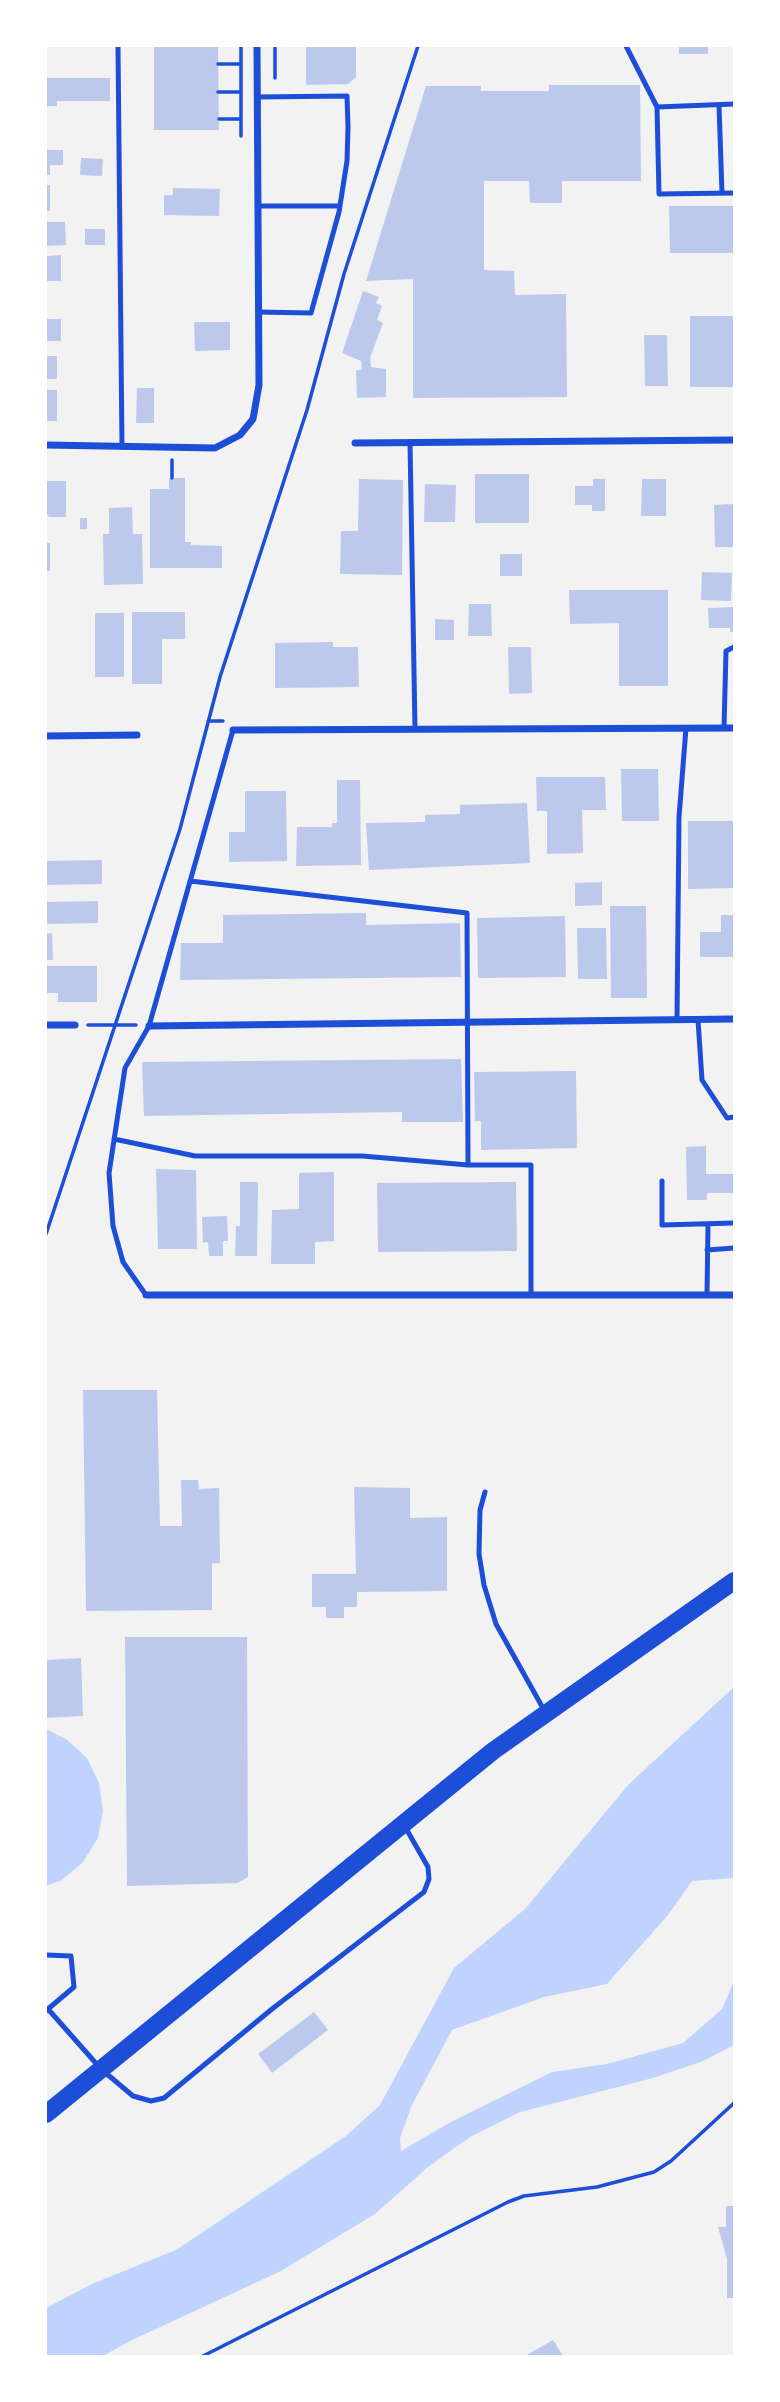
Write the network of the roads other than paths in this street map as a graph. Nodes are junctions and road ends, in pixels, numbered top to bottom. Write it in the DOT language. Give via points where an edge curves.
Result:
graph roads {
  1 [pos="118,46"];
  2 [pos="257,46"];
  3 [pos="626,46"];
  4 [pos="257,97"];
  5 [pos="734,104"];
  6 [pos="719,105"];
  7 [pos="657,107"];
  8 [pos="722,193"];
  9 [pos="734,193"];
  10 [pos="258,206"];
  11 [pos="340,206"];
  12 [pos="258,312"];
  13 [pos="734,440"];
  14 [pos="410,442"];
  15 [pos="355,443"];
  16 [pos="46,444"];
  17 [pos="122,447"];
  18 [pos="734,648"];
  19 [pos="686,728"];
  20 [pos="724,728"];
  21 [pos="734,728"];
  22 [pos="415,729"];
  23 [pos="233,730"];
  24 [pos="137,735"];
  25 [pos="46,736"];
  26 [pos="190,881"];
  27 [pos="734,1019"];
  28 [pos="677,1020"];
  29 [pos="698,1020"];
  30 [pos="469,1022"];
  31 [pos="46,1025"];
  32 [pos="75,1025"];
  33 [pos="149,1026"];
  34 [pos="734,1118"];
  35 [pos="114,1139"];
  36 [pos="468,1165"];
  37 [pos="662,1181"];
  38 [pos="734,1223"];
  39 [pos="708,1224"];
  40 [pos="734,1248"];
  41 [pos="707,1250"];
  42 [pos="146,1295"];
  43 [pos="531,1295"];
  44 [pos="707,1295"];
  45 [pos="734,1295"];
  46 [pos="485,1492"];
  47 [pos="734,1581"];
  48 [pos="545,1713"];
  49 [pos="403,1823"];
  50 [pos="46,1955"];
  51 [pos="47,2010"];
  52 [pos="102,2068"];
  53 [pos="46,2114"];
  1 -- 17 [label="lane"];
  2 -- 4 [label="street"];
  3 -- 7 [label="lane"];
  4 -- 10 [label="street"];
  4 -- 11 [label="lane" via="347,96 347,161"];
  5 -- 6 [label="lane"];
  6 -- 7 [label="lane"];
  6 -- 8 [label="lane"];
  7 -- 8 [label="lane" via="659,194"];
  8 -- 9 [label="lane"];
  10 -- 11 [label="lane"];
  10 -- 12 [label="street"];
  11 -- 12 [label="lane" via="310,313"];
  12 -- 17 [label="street" via="257,402 247,428 215,448"];
  13 -- 14 [label="street"];
  14 -- 15 [label="street"];
  14 -- 22 [label="lane"];
  16 -- 17 [label="street"];
  18 -- 20 [label="lane" via="726,651"];
  19 -- 20 [label="street"];
  19 -- 22 [label="street"];
  19 -- 28 [label="lane" via="679,817"];
  20 -- 21 [label="street"];
  22 -- 23 [label="street"];
  23 -- 26 [label="lane"];
  24 -- 25 [label="street"];
  26 -- 30 [label="lane" via="467,913"];
  26 -- 33 [label="lane"];
  27 -- 29 [label="street"];
  28 -- 29 [label="street"];
  28 -- 30 [label="street"];
  29 -- 34 [label="lane" via="702,1080 727,1118"];
  30 -- 33 [label="street"];
  30 -- 36 [label="lane"];
  31 -- 32 [label="street"];
  33 -- 35 [label="lane" via="125,1068"];
  35 -- 36 [label="lane" via="195,1156 362,1156"];
  35 -- 42 [label="lane" via="109,1173 113,1226 123,1262"];
  36 -- 43 [label="lane" via="531,1166"];
  37 -- 39 [label="lane" via="662,1225"];
  38 -- 39 [label="lane"];
  39 -- 41 [label="lane"];
  40 -- 41 [label="lane"];
  41 -- 44 [label="lane"];
  42 -- 43 [label="street"];
  43 -- 44 [label="street"];
  44 -- 45 [label="street"];
  46 -- 48 [label="lane" via="479,1554 484,1585 500,1633"];
  47 -- 48 [label="main road"];
  48 -- 49 [label="main road"];
  49 -- 52 [label="main road"];
  49 -- 52 [label="lane" via="428,1867 424,1892 164,2098 151,2101 133,2096"];
  50 -- 51 [label="lane" via="71,1956 74,1987"];
  51 -- 52 [label="lane"];
  52 -- 53 [label="main road"];
}
